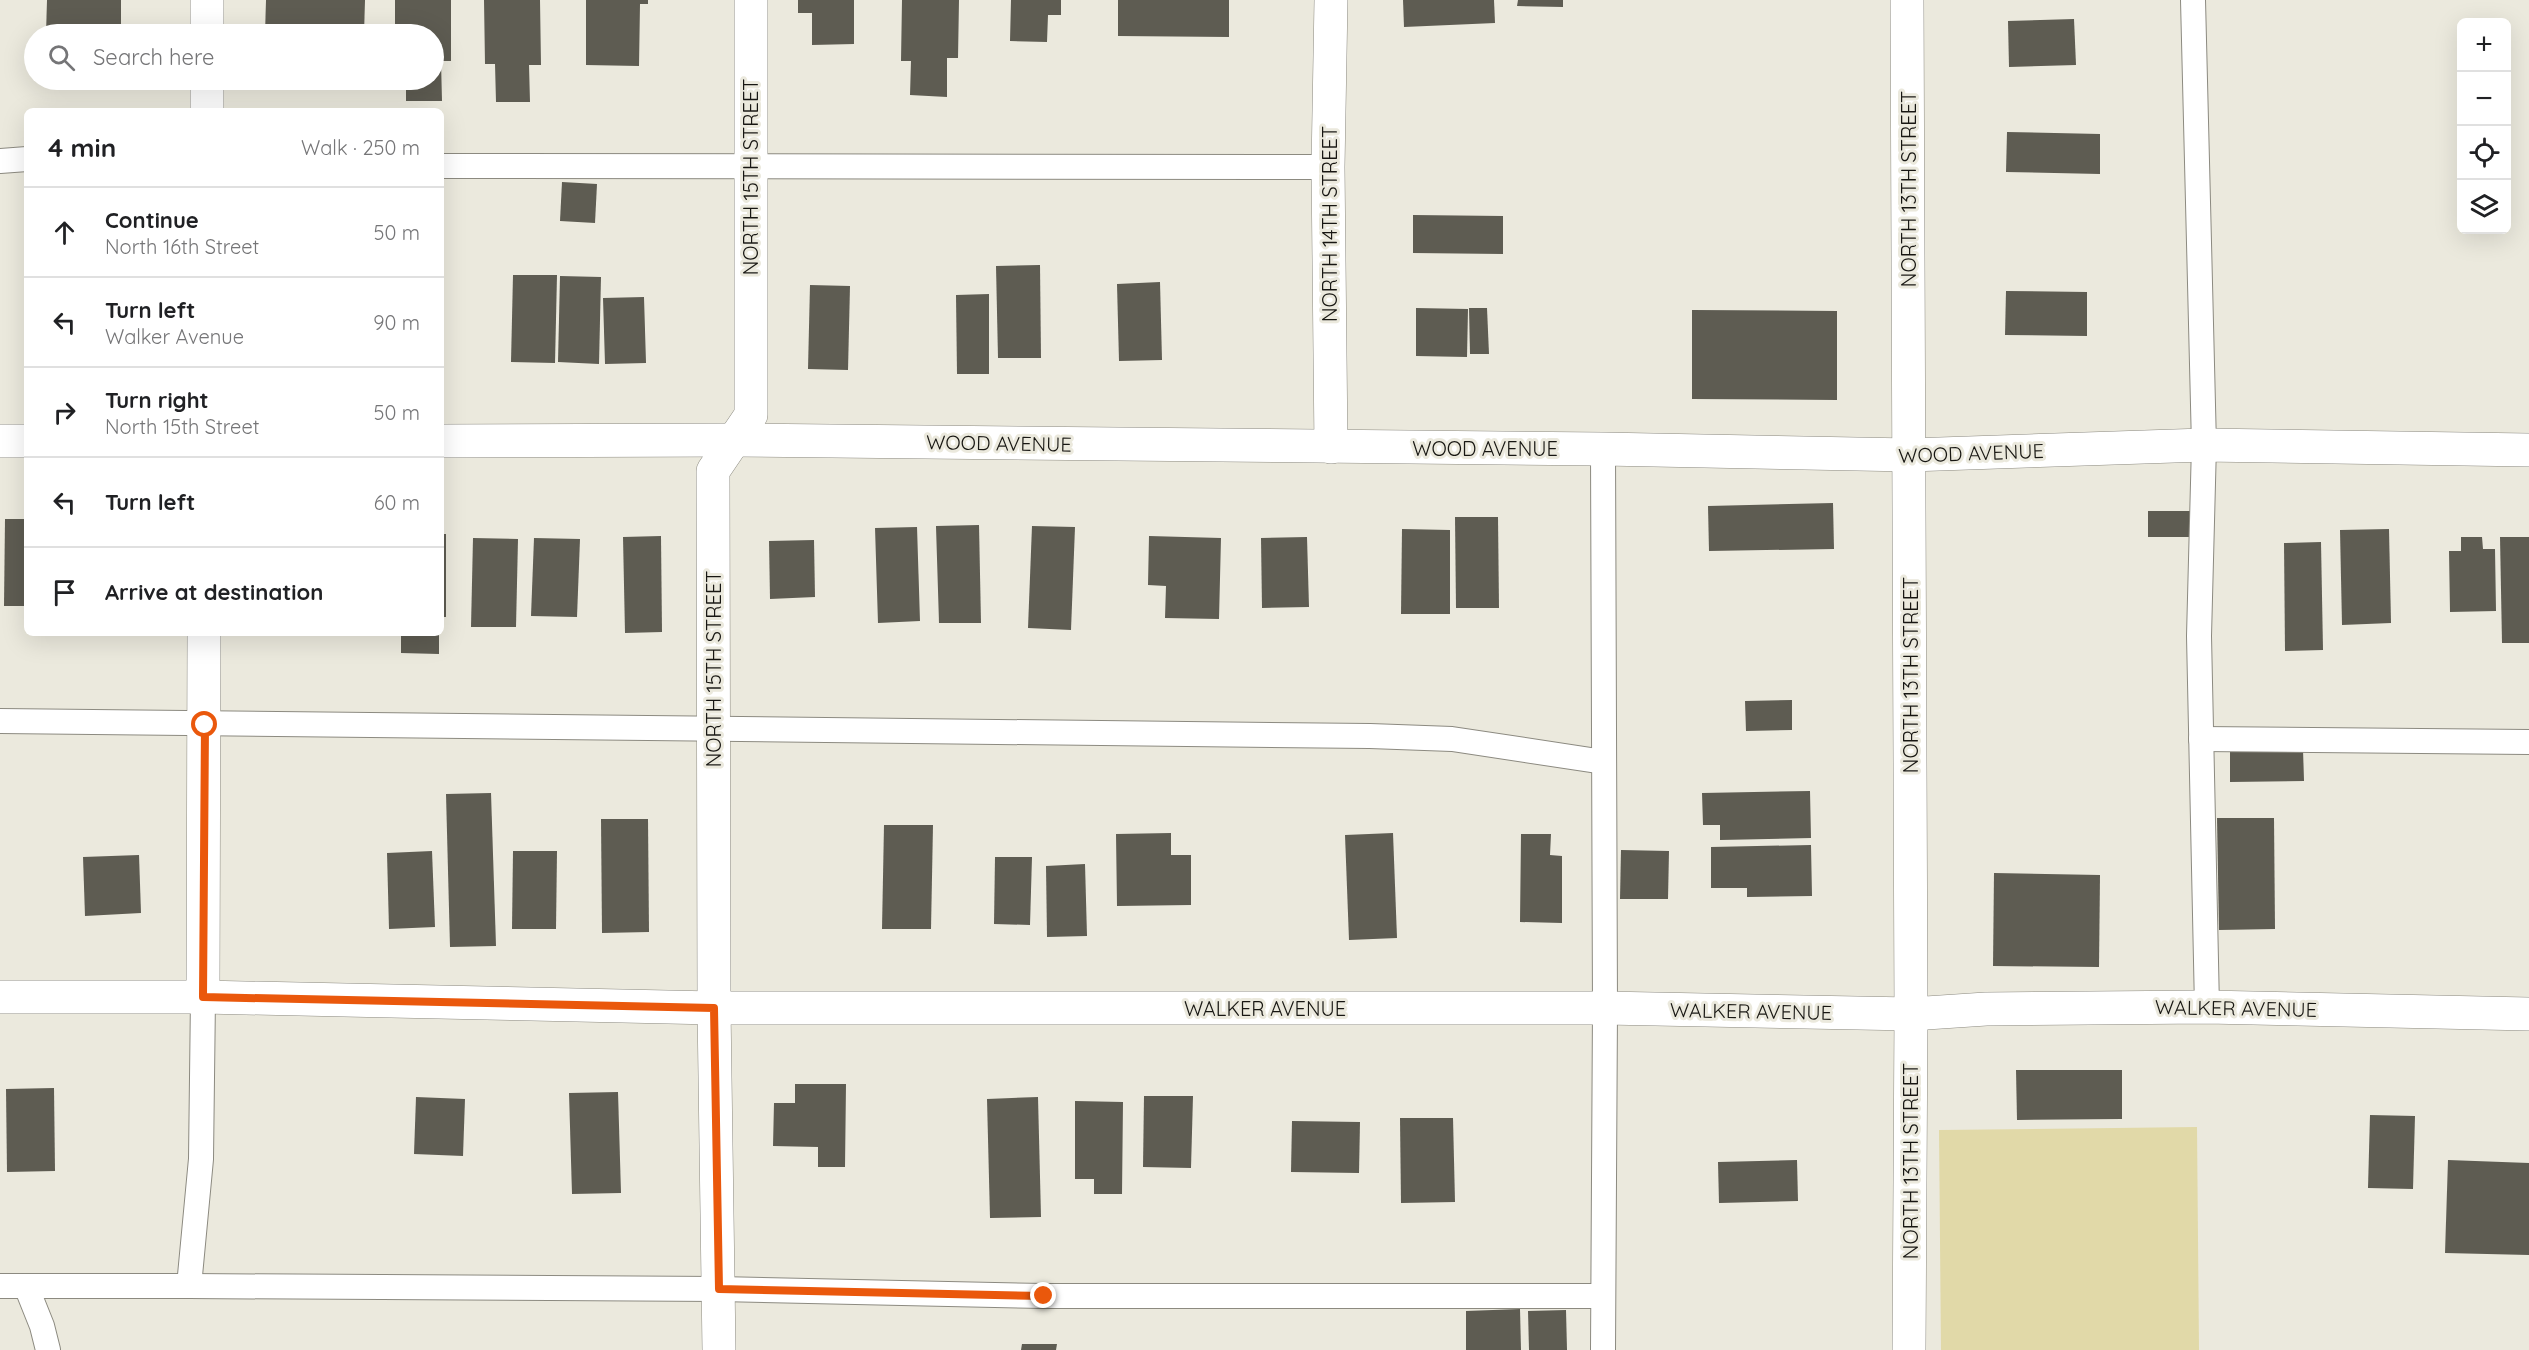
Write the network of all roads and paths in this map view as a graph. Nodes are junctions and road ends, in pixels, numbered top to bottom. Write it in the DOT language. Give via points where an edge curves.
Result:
graph roads {
  1 [pos="207,0"];
  2 [pos="751,0"];
  3 [pos="1331,0"];
  4 [pos="1907,0"];
  5 [pos="2193,0"];
  6 [pos="207,24"];
  7 [pos="207,90"];
  8 [pos="207,108"];
  9 [pos="24,159"];
  10 [pos="0,161"];
  11 [pos="444,166"];
  12 [pos="749,167"];
  13 [pos="1328,167"];
  14 [pos="734,440"];
  15 [pos="0,441"];
  16 [pos="24,441"];
  17 [pos="444,441"];
  18 [pos="2205,445"];
  19 [pos="1331,447"];
  20 [pos="1604,449"];
  21 [pos="2529,450"];
  22 [pos="1910,455"];
  23 [pos="204,636"];
  24 [pos="0,722"];
  25 [pos="205,725"];
  26 [pos="714,730"];
  27 [pos="2201,739"];
  28 [pos="2529,742"];
  29 [pos="1604,762"];
  30 [pos="0,997"];
  31 [pos="203,997"];
  32 [pos="2206,1006"];
  33 [pos="714,1008"];
  34 [pos="1605,1008"];
  35 [pos="1911,1014"];
  36 [pos="2529,1014"];
  37 [pos="0,1286"];
  38 [pos="26,1286"];
  39 [pos="189,1287"];
  40 [pos="719,1289"];
  41 [pos="1604,1296"];
  42 [pos="48,1350"];
  43 [pos="719,1350"];
  44 [pos="1603,1350"];
  45 [pos="1909,1350"];
  1 -- 6 [label="street"];
  2 -- 12 [label="street, NORTH 15TH STREET"];
  3 -- 13 [label="street, NORTH 14TH STREET"];
  4 -- 22 [label="street, NORTH 13TH STREET"];
  5 -- 18 [label="lane"];
  7 -- 8 [label="street"];
  9 -- 10 [label="lane"];
  11 -- 12 [label="lane"];
  12 -- 13 [label="lane"];
  12 -- 14 [label="street, NORTH 15TH STREET" via="752,416"];
  13 -- 19 [label="street, NORTH 14TH STREET"];
  14 -- 17 [label="street, WOOD AVENUE"];
  14 -- 19 [label="street, WOOD AVENUE"];
  14 -- 26 [label="street, NORTH 15TH STREET" via="713,471"];
  15 -- 16 [label="street"];
  18 -- 21 [label="street, WOOD AVENUE"];
  18 -- 22 [label="street, WOOD AVENUE"];
  18 -- 27 [label="lane" via="2199,636"];
  19 -- 20 [label="street, WOOD AVENUE"];
  20 -- 22 [label="street, WOOD AVENUE"];
  20 -- 29 [label="lane"];
  22 -- 35 [label="street, NORTH 13TH STREET"];
  23 -- 25 [label="street"];
  24 -- 25 [label="lane"];
  25 -- 26 [label="lane"];
  25 -- 31 [label="street"];
  26 -- 29 [label="lane" via="1452,739"];
  26 -- 33 [label="street, NORTH 15TH STREET"];
  27 -- 28 [label="lane"];
  27 -- 32 [label="lane"];
  29 -- 34 [label="lane"];
  30 -- 31 [label="street, WALKER AVENUE"];
  31 -- 33 [label="street, WALKER AVENUE"];
  31 -- 39 [label="lane" via="201,1159"];
  32 -- 35 [label="street, WALKER AVENUE"];
  32 -- 36 [label="street, WALKER AVENUE"];
  33 -- 34 [label="street, WALKER AVENUE"];
  33 -- 40 [label="street, NORTH 15TH STREET"];
  34 -- 35 [label="street, WALKER AVENUE"];
  34 -- 41 [label="lane"];
  35 -- 45 [label="street, NORTH 13TH STREET"];
  37 -- 38 [label="lane"];
  38 -- 39 [label="lane"];
  38 -- 42 [label="lane"];
  39 -- 40 [label="lane"];
  40 -- 41 [label="lane" via="1044,1296"];
  40 -- 43 [label="street, NORTH 15TH STREET"];
  41 -- 44 [label="lane"];
}
